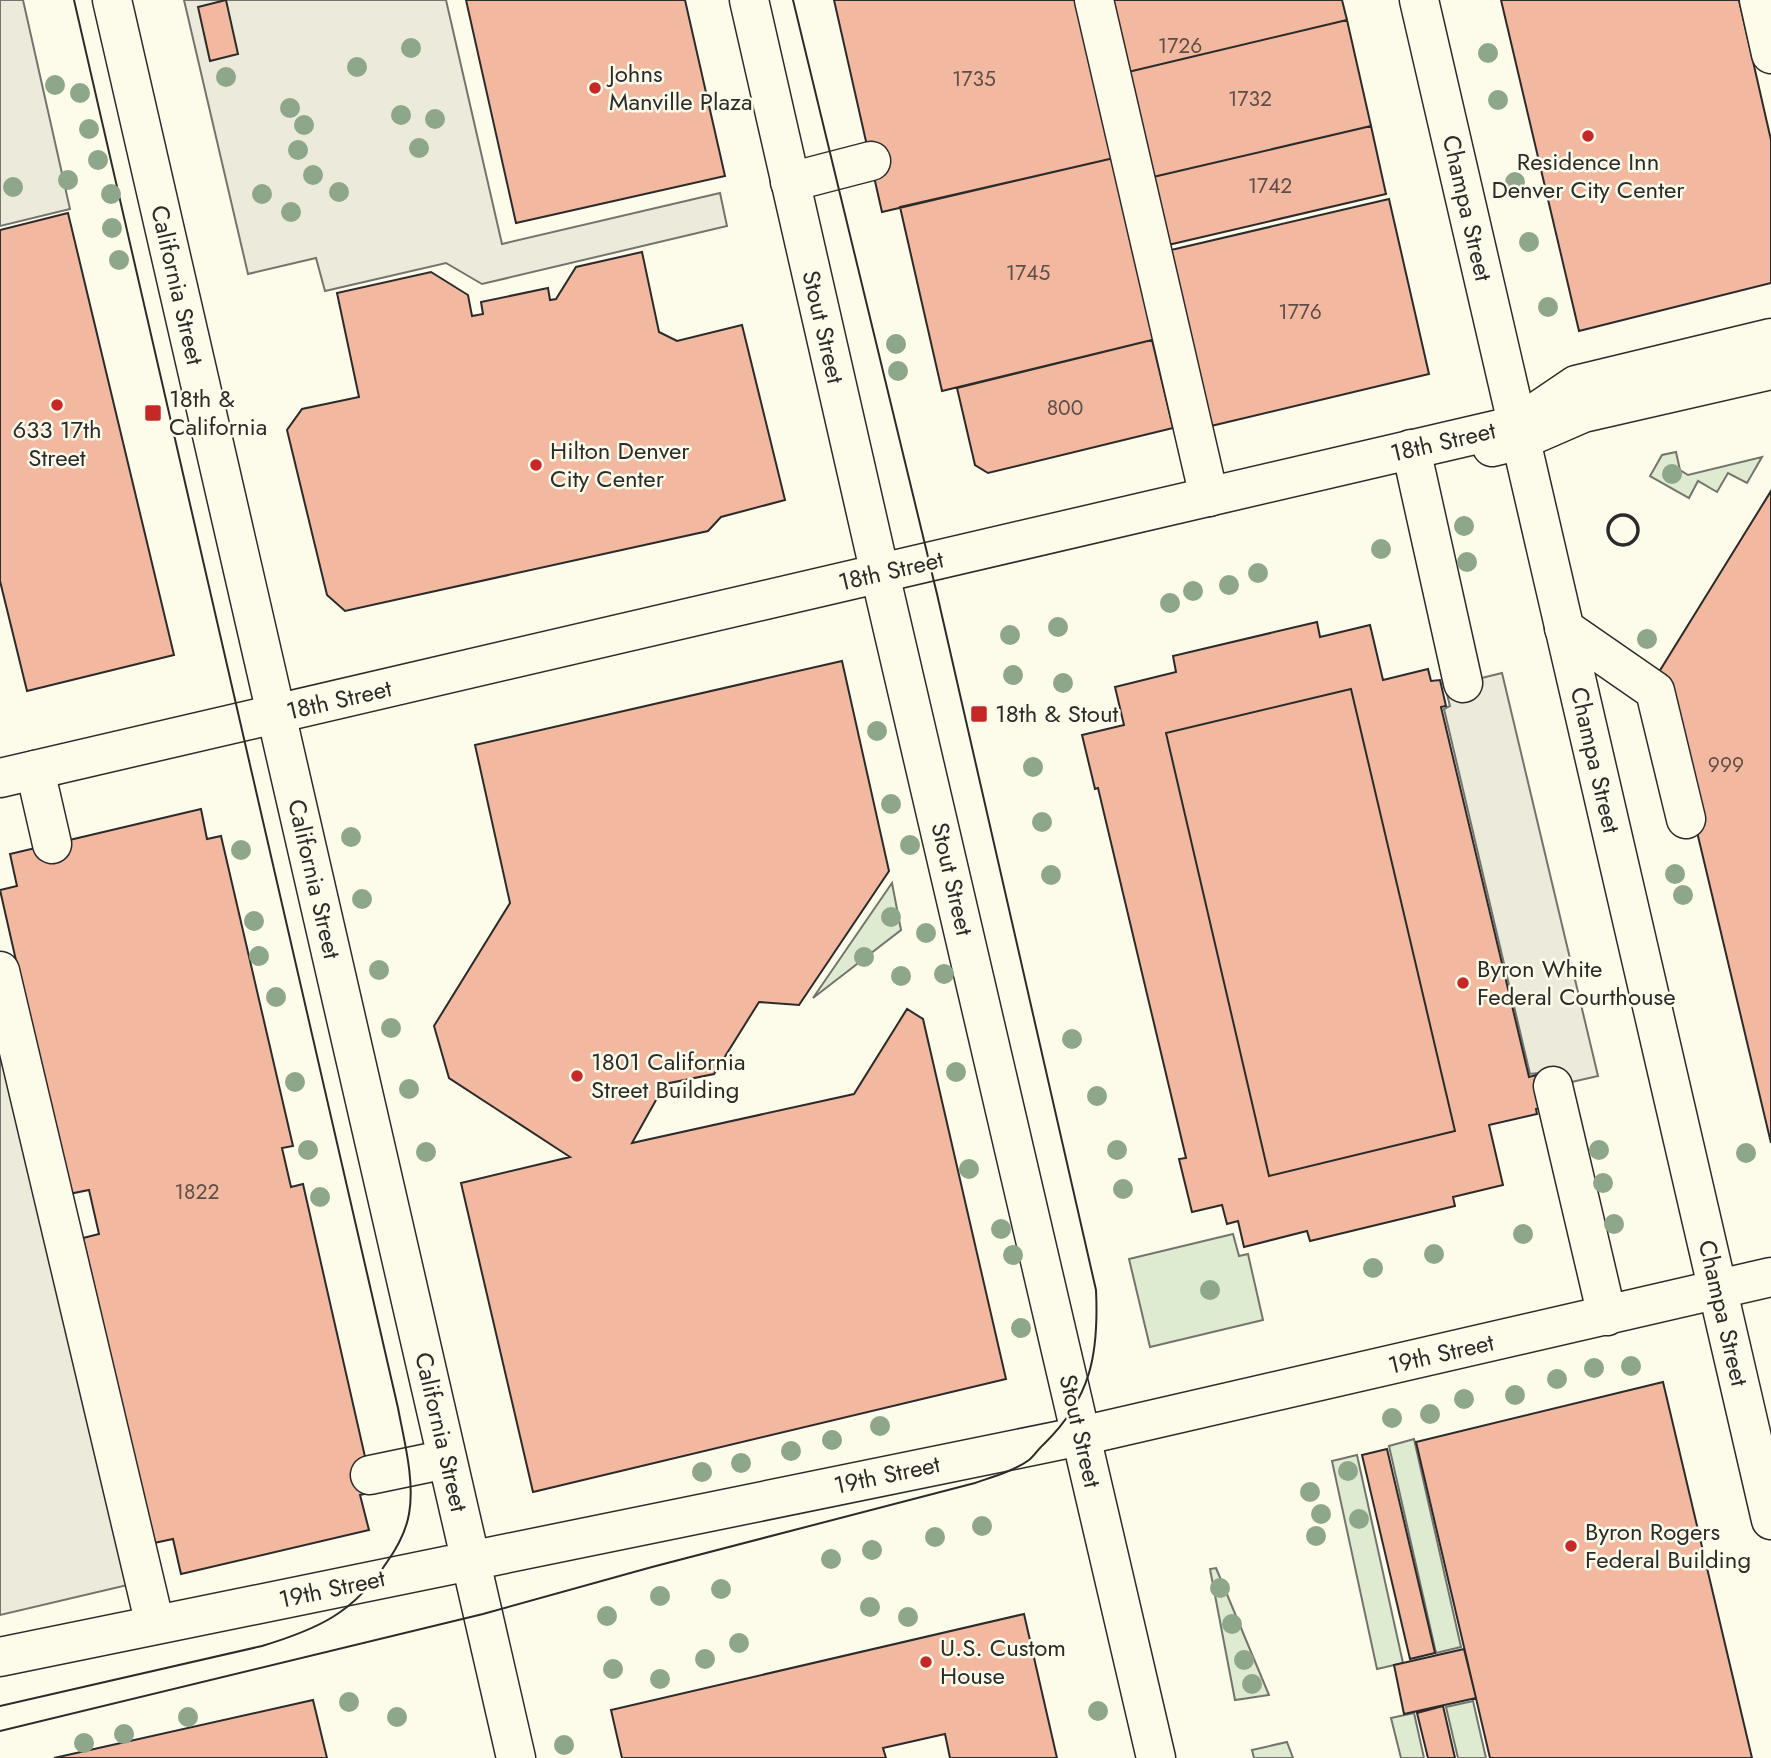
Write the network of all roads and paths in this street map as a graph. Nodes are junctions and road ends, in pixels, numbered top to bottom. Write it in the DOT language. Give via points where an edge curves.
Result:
graph roads {
  1 [pos="112,0"];
  2 [pos="749,0"];
  3 [pos="1094,0"];
  4 [pos="1419,0"];
  5 [pos="1759,0"];
  6 [pos="1771,54"];
  7 [pos="871,161"];
  8 [pos="790,182"];
  9 [pos="1771,338"];
  10 [pos="1771,370"];
  11 [pos="1519,433"];
  12 [pos="1413,457"];
  13 [pos="1209,497"];
  14 [pos="882,582"];
  15 [pos="1564,628"];
  16 [pos="1463,683"];
  17 [pos="277,720"];
  18 [pos="25,777"];
  19 [pos="0,793"];
  20 [pos="1686,819"];
  21 [pos="52,844"];
  22 [pos="0,971"];
  23 [pos="1553,1086"];
  24 [pos="1771,1278"];
  25 [pos="1718,1291"];
  26 [pos="1607,1316"];
  27 [pos="1081,1436"];
  28 [pos="447,1460"];
  29 [pos="370,1475"];
  30 [pos="1771,1520"];
  31 [pos="471,1561"];
  32 [pos="155,1625"];
  33 [pos="0,1657"];
  34 [pos="516,1758"];
  35 [pos="1156,1758"];
  1 -- 17 [label="main road, California Street"];
  2 -- 8 [label="main road, Stout Street"];
  3 -- 13 [label="main road"];
  4 -- 11 [label="main road, Champa Street"];
  5 -- 6 [label="main road"];
  7 -- 8 [label="main road"];
  8 -- 14 [label="main road, Stout Street"];
  9 -- 11 [label="main road, 18th Street" via="1576,385"];
  10 -- 11 [label="main road" via="1583,413"];
  11 -- 12 [label="main road, 18th Street"];
  11 -- 15 [label="main road, Champa Street"];
  12 -- 13 [label="main road, 18th Street"];
  12 -- 14 [label="main road"];
  12 -- 16 [label="main road"];
  13 -- 14 [label="main road, 18th Street"];
  14 -- 17 [label="main road, 18th Street"];
  14 -- 27 [label="main road, Stout Street"];
  15 -- 20 [label="main road" via="1655,691"];
  15 -- 25 [label="main road, Champa Street"];
  17 -- 18 [label="main road, 18th Street"];
  17 -- 28 [label="main road, California Street"];
  18 -- 19 [label="main road, 18th Street"];
  18 -- 21 [label="main road"];
  22 -- 32 [label="main road"];
  23 -- 26 [label="main road"];
  24 -- 25 [label="main road, 19th Street"];
  25 -- 26 [label="main road, 19th Street"];
  25 -- 30 [label="main road, Champa Street"];
  26 -- 27 [label="main road, 19th Street"];
  27 -- 31 [label="main road, 19th Street"];
  27 -- 35 [label="main road, Stout Street"];
  28 -- 29 [label="main road"];
  28 -- 31 [label="main road, California Street"];
  31 -- 32 [label="main road, 19th Street"];
  31 -- 34 [label="main road, California Street"];
  32 -- 33 [label="main road, 19th Street"];
}
